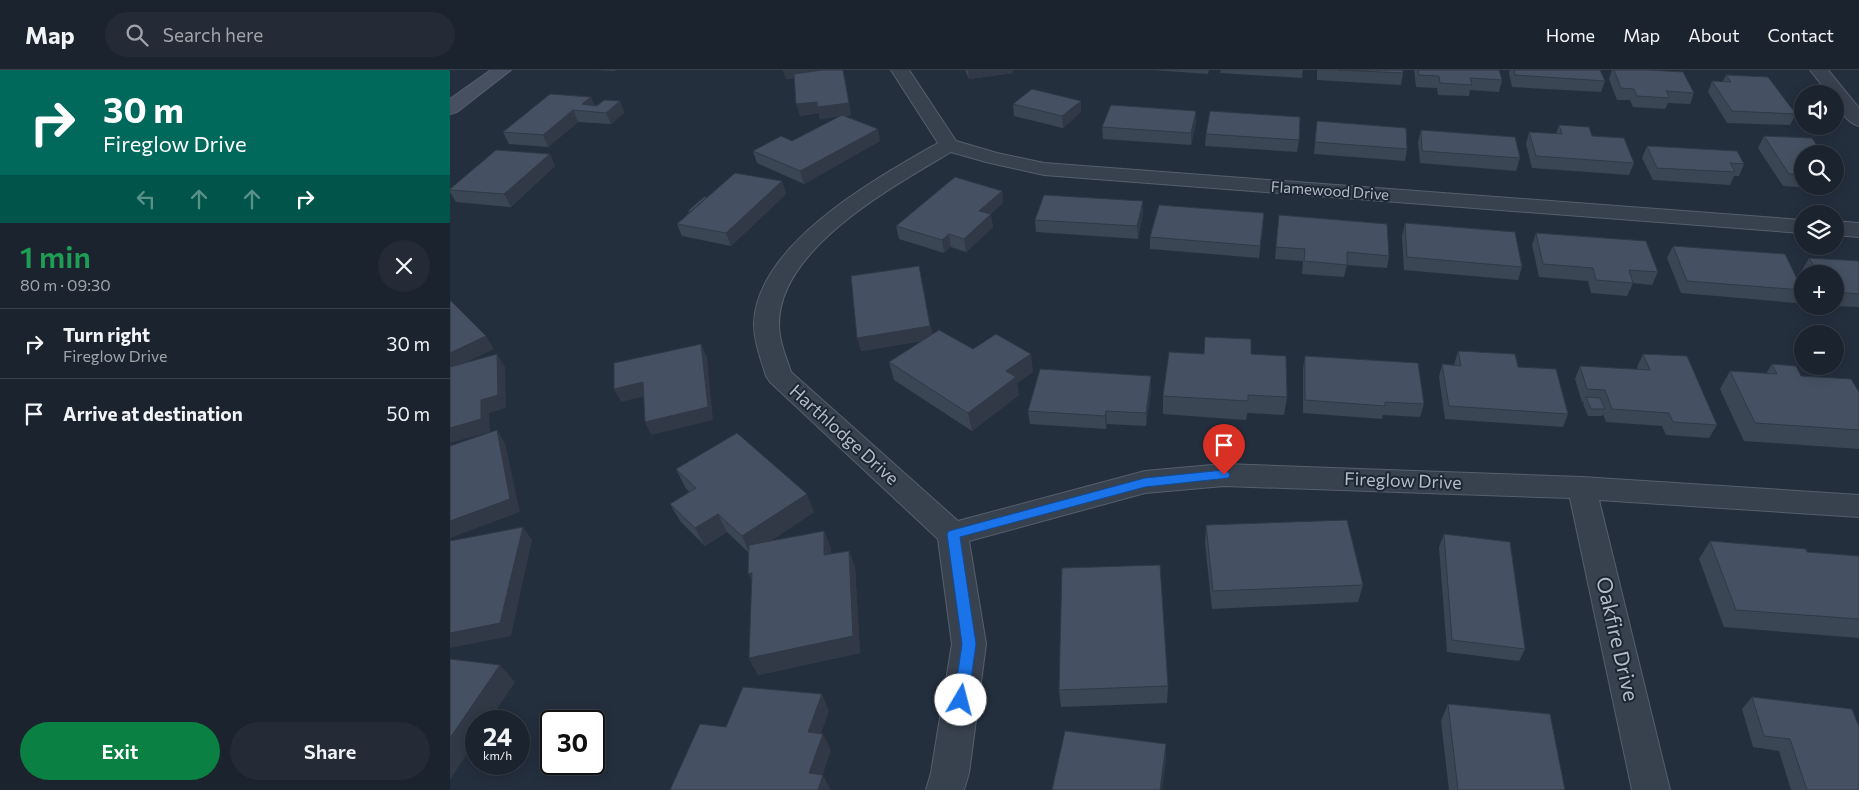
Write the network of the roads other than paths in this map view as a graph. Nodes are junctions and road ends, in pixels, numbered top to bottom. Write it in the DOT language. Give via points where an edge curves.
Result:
graph roads {
  1 [pos="502,70"];
  2 [pos="900,70"];
  3 [pos="1819,70"];
  4 [pos="450,108"];
  5 [pos="1859,120"];
  6 [pos="949,145"];
  7 [pos="1794,225"];
  8 [pos="1844,229"];
  9 [pos="1859,230"];
  10 [pos="1582,488"];
  11 [pos="1859,506"];
  12 [pos="953,534"];
  13 [pos="945,790"];
  14 [pos="1651,790"];
  1 -- 4 [label="street"];
  2 -- 6 [label="street"];
  3 -- 5 [label="street"];
  6 -- 7 [label="street, Flamewood Drive" via="1044,169"];
  6 -- 12 [label="street, Harthlodge Drive" via="870,191 803,246 773,293 766,317 779,376"];
  8 -- 9 [label="street"];
  10 -- 11 [label="street, Fireglow Drive"];
  10 -- 12 [label="street, Fireglow Drive" via="1224,475 1145,482"];
  10 -- 14 [label="street, Oakfire Drive"];
  12 -- 13 [label="street" via="969,644"];
}
